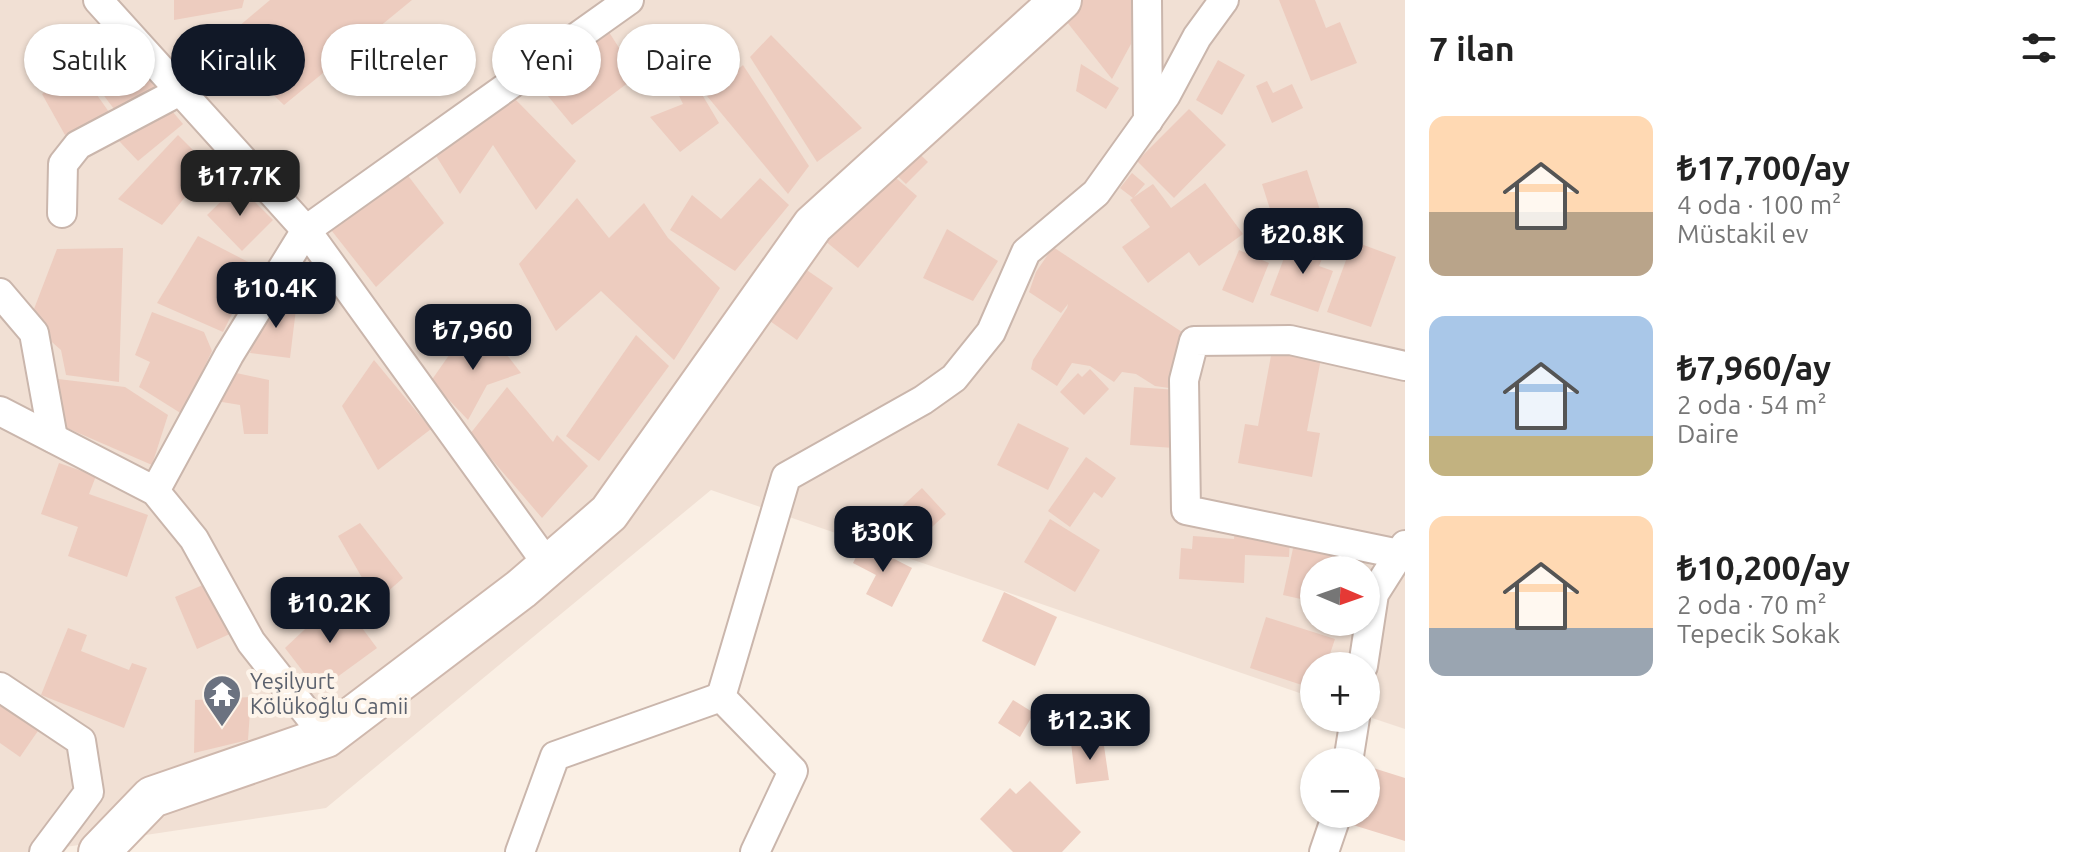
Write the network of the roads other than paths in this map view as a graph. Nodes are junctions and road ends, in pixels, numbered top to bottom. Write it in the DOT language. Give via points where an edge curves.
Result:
graph roads {
  1 [pos="98,0"];
  2 [pos="629,0"];
  3 [pos="1061,0"];
  4 [pos="1224,0"];
  5 [pos="1146,12"];
  6 [pos="1182,65"];
  7 [pos="171,81"];
  8 [pos="171,96"];
  9 [pos="185,96"];
  10 [pos="1148,121"];
  11 [pos="62,213"];
  12 [pos="306,230"];
  13 [pos="0,293"];
  14 [pos="1405,366"];
  15 [pos="0,411"];
  16 [pos="53,438"];
  17 [pos="155,491"];
  18 [pos="1402,550"];
  19 [pos="548,565"];
  20 [pos="1365,652"];
  21 [pos="0,687"];
  22 [pos="721,697"];
  23 [pos="326,737"];
  24 [pos="1332,828"];
  25 [pos="44,852"];
  26 [pos="99,852"];
  27 [pos="520,852"];
  28 [pos="755,852"];
  29 [pos="1324,852"];
  1 -- 7 [label="street"];
  2 -- 12 [label="street"];
  3 -- 19 [label="main road" via="813,225 609,513"];
  4 -- 6 [label="street"];
  5 -- 6 [label="street"];
  5 -- 10 [label="street"];
  6 -- 10 [label="street"];
  8 -- 11 [label="street" via="78,145 63,164"];
  9 -- 12 [label="street"];
  10 -- 22 [label="street" via="1096,193 1026,252 991,332 954,378 786,477"];
  12 -- 17 [label="street" via="229,355"];
  12 -- 19 [label="street"];
  13 -- 16 [label="street" via="34,333"];
  14 -- 18 [label="street" via="1290,340 1194,341 1184,380 1186,510"];
  15 -- 16 [label="street"];
  16 -- 17 [label="street"];
  17 -- 23 [label="street" via="194,539 251,642"];
  18 -- 20 [label="street" via="1374,594"];
  19 -- 23 [label="main road"];
  21 -- 25 [label="street" via="81,741 89,792"];
  22 -- 27 [label="street" via="555,756"];
  22 -- 28 [label="street" via="793,771"];
  23 -- 26 [label="main road" via="152,797"];
  24 -- 29 [label="street"];
}
